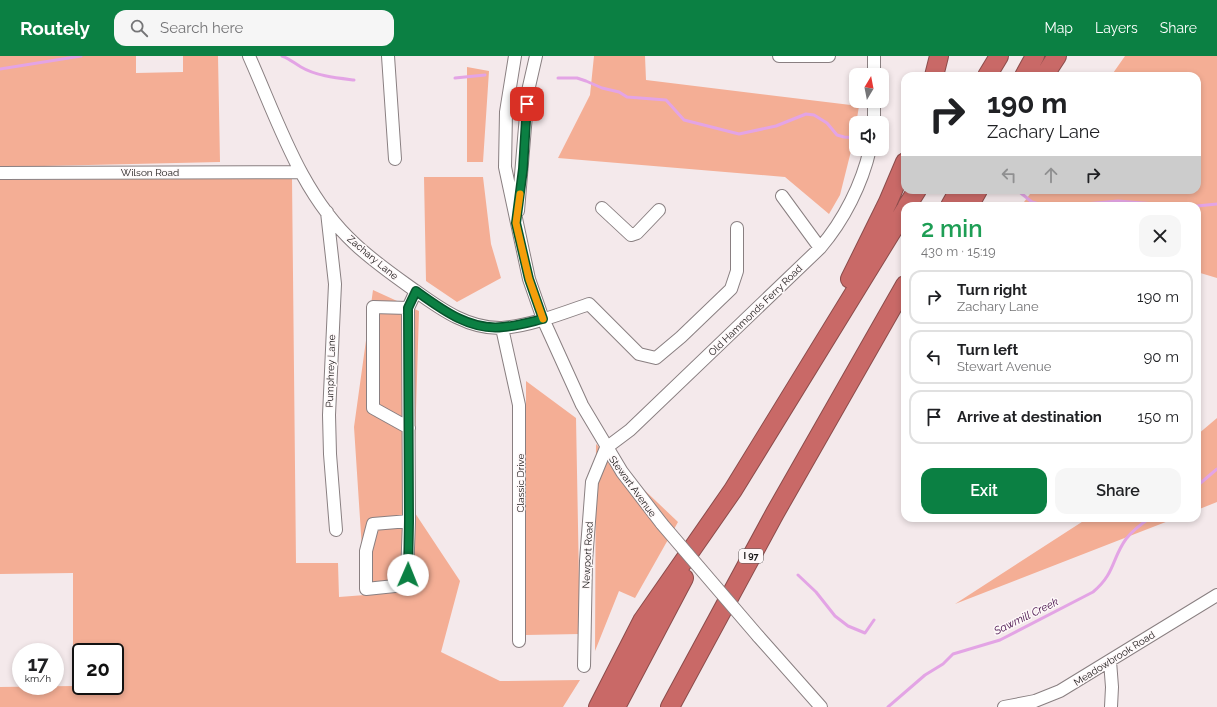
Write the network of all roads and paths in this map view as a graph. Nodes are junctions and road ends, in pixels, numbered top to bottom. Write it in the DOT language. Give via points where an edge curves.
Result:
graph roads {
  1 [pos="249,56"];
  2 [pos="388,56"];
  3 [pos="515,56"];
  4 [pos="536,56"];
  5 [pos="779,56"];
  6 [pos="829,56"];
  7 [pos="874,56"];
  8 [pos="939,56"];
  9 [pos="999,56"];
  10 [pos="1035,56"];
  11 [pos="1057,56"];
  12 [pos="874,68"];
  13 [pos="935,72"];
  14 [pos="989,72"];
  15 [pos="1026,72"];
  16 [pos="1047,72"];
  17 [pos="868,156"];
  18 [pos="395,159"];
  19 [pos="901,171"];
  20 [pos="300,172"];
  21 [pos="0,173"];
  22 [pos="782,196"];
  23 [pos="602,208"];
  24 [pos="659,210"];
  25 [pos="327,212"];
  26 [pos="901,217"];
  27 [pos="516,223"];
  28 [pos="737,228"];
  29 [pos="820,248"];
  30 [pos="416,291"];
  31 [pos="901,292"];
  32 [pos="408,308"];
  33 [pos="901,316"];
  34 [pos="543,319"];
  35 [pos="502,328"];
  36 [pos="799,383"];
  37 [pos="835,407"];
  38 [pos="409,428"];
  39 [pos="606,448"];
  40 [pos="733,490"];
  41 [pos="409,521"];
  42 [pos="336,530"];
  43 [pos="1217,595"];
  44 [pos="519,640"];
  45 [pos="1110,661"];
  46 [pos="584,666"];
  47 [pos="598,707"];
  48 [pos="616,707"];
  49 [pos="670,707"];
  50 [pos="821,707"];
  51 [pos="1004,707"];
  52 [pos="1111,707"];
  1 -- 20 [label="street, Zachary Lane"];
  2 -- 18 [label="street"];
  3 -- 27 [label="street, Stewart Avenue" via="506,112 505,167"];
  4 -- 27 [label="street, Stewart Avenue" via="528,92 523,169"];
  5 -- 6 [label="street"];
  7 -- 12 [label="street"];
  8 -- 13 [label="highway"];
  9 -- 14 [label="highway"];
  10 -- 15 [label="highway"];
  11 -- 16 [label="highway"];
  17 -- 29 [label="street, Old Hammonds Ferry Road" via="865,170 843,216 832,235"];
  19 -- 36 [label="highway"];
  20 -- 21 [label="street, Wilson Road"];
  20 -- 25 [label="street, Zachary Lane"];
  22 -- 29 [label="street"];
  23 -- 24 [label="street" via="631,235 637,233"];
  25 -- 30 [label="street, Zachary Lane" via="354,244"];
  25 -- 42 [label="street, Pumphrey Lane" via="335,284 329,415"];
  26 -- 36 [label="highway"];
  27 -- 34 [label="street, Stewart Avenue" via="529,279"];
  28 -- 34 [label="street, Zachary Lane" via="737,271 731,289 656,358 639,354 589,304"];
  29 -- 39 [label="street, Old Hammonds Ferry Road" via="630,430"];
  30 -- 32 [label="street"];
  30 -- 35 [label="street, Zachary Lane" via="461,319"];
  31 -- 37 [label="highway, I 97"];
  32 -- 38 [label="street"];
  32 -- 38 [label="street" via="373,307 373,408"];
  33 -- 37 [label="highway"];
  34 -- 35 [label="street, Zachary Lane"];
  34 -- 39 [label="street, Stewart Avenue" via="575,390"];
  35 -- 44 [label="street, Classic Drive" via="519,405"];
  36 -- 40 [label="highway"];
  37 -- 49 [label="highway, I 97"];
  38 -- 41 [label="street"];
  39 -- 46 [label="street, Newport Road" via="592,482 586,561"];
  39 -- 50 [label="street, Stewart Avenue, bridge" via="662,524"];
  40 -- 47 [label="highway" via="642,621"];
  40 -- 48 [label="highway"];
  41 -- 41 [label="street" via="408,575 395,586 366,589 366,551 374,524"];
  43 -- 45 [label="street, Meadowbrook Road"];
  45 -- 51 [label="street, Meadowbrook Road" via="1047,697"];
  45 -- 52 [label="street"];
}
